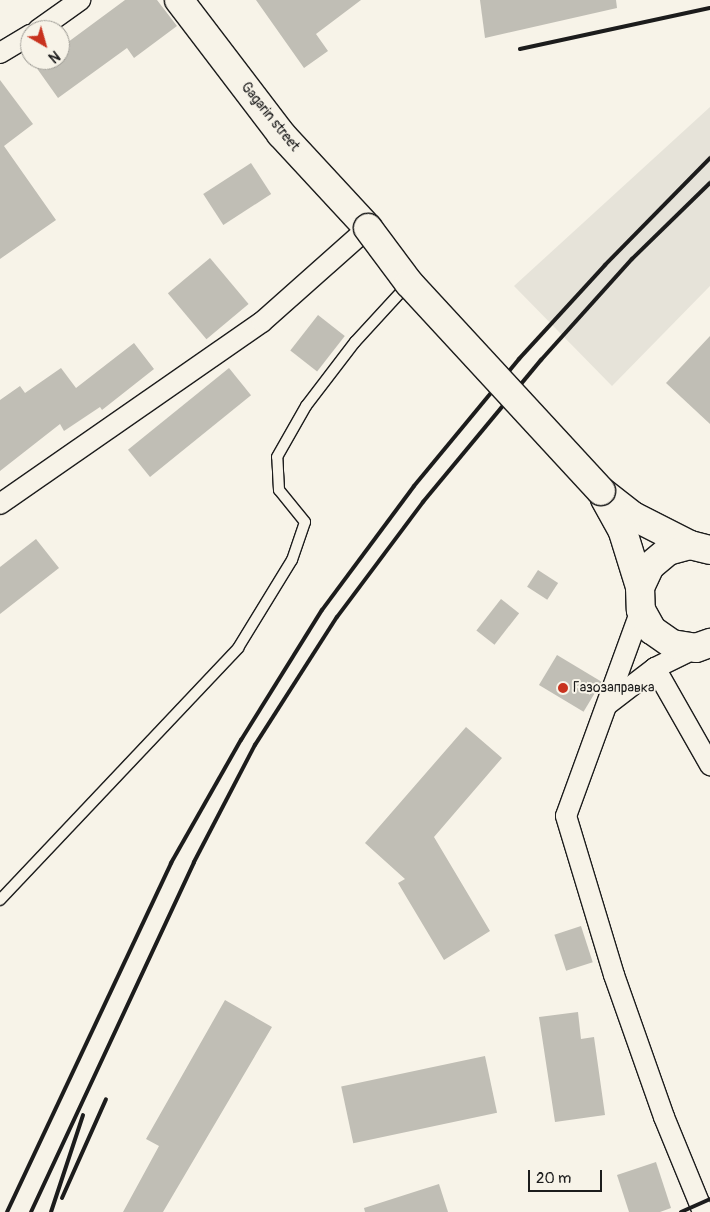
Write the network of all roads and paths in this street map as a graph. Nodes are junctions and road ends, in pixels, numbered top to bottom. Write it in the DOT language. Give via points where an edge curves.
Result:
graph roads {
  1 [pos="80,0"];
  2 [pos="180,0"];
  3 [pos="52,20"];
  4 [pos="20,41"];
  5 [pos="0,53"];
  6 [pos="368,228"];
  7 [pos="409,283"];
  8 [pos="601,491"];
  9 [pos="0,504"];
  10 [pos="700,548"];
  11 [pos="641,598"];
  12 [pos="703,645"];
  13 [pos="655,668"];
  14 [pos="608,704"];
  15 [pos="710,765"];
  16 [pos="0,900"];
  17 [pos="703,1212"];
  1 -- 3 [label="street"];
  2 -- 6 [label="main road, Gagarin street" via="281,134"];
  4 -- 5 [label="street"];
  6 -- 7 [label="main road, Gagarin street, bridge"];
  6 -- 9 [label="street" via="262,322"];
  7 -- 8 [label="main road, Gagarin street, bridge"];
  7 -- 16 [label="lane" via="355,342 312,398 277,457 279,490 305,522 292,560 238,648"];
  8 -- 10 [label="main road" via="633,516"];
  8 -- 11 [label="main road" via="623,532"];
  10 -- 11 [label="main road" via="668,551 656,561"];
  11 -- 12 [label="main road" via="652,630 672,644"];
  11 -- 14 [label="street"];
  12 -- 13 [label="street"];
  13 -- 14 [label="street"];
  13 -- 15 [label="street"];
  14 -- 17 [label="street" via="566,816 614,974 664,1117"];
}
